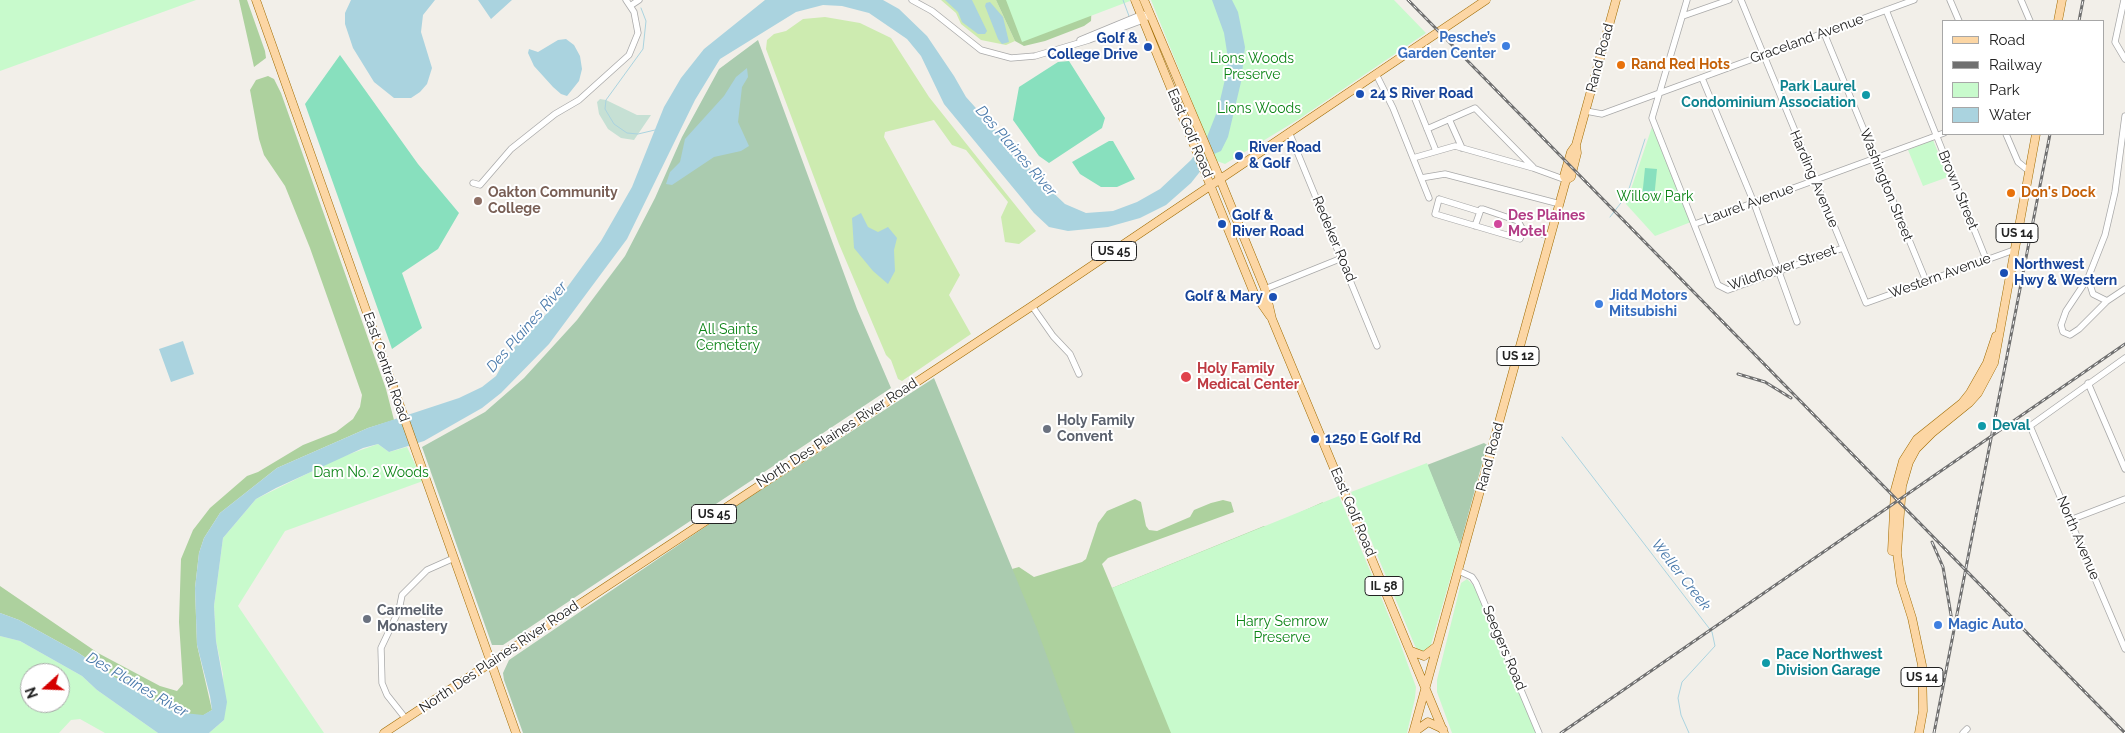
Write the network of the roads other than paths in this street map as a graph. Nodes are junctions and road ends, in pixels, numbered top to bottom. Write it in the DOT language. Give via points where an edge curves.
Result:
graph roads {
  1 [pos="256,0"];
  2 [pos="626,0"];
  3 [pos="639,0"];
  4 [pos="912,0"];
  5 [pos="1135,0"];
  6 [pos="1144,0"];
  7 [pos="1486,0"];
  8 [pos="1616,0"];
  9 [pos="1687,0"];
  10 [pos="1729,0"];
  11 [pos="1741,0"];
  12 [pos="1914,0"];
  13 [pos="1950,0"];
  14 [pos="2021,0"];
  15 [pos="2062,0"];
  16 [pos="2124,0"];
  17 [pos="630,6"];
  18 [pos="1886,10"];
  19 [pos="1150,14"];
  20 [pos="1683,16"];
  21 [pos="1142,17"];
  22 [pos="1959,20"];
  23 [pos="2030,20"];
  24 [pos="2058,20"];
  25 [pos="1824,33"];
  26 [pos="1762,55"];
  27 [pos="2125,59"];
  28 [pos="1376,74"];
  29 [pos="1702,78"];
  30 [pos="1660,93"];
  31 [pos="1415,99"];
  32 [pos="1586,111"];
  33 [pos="2125,116"];
  34 [pos="1449,119"];
  35 [pos="1427,129"];
  36 [pos="1289,132"];
  37 [pos="1942,134"];
  38 [pos="2006,135"];
  39 [pos="2036,135"];
  40 [pos="1936,136"];
  41 [pos="1462,148"];
  42 [pos="1436,151"];
  43 [pos="1413,158"];
  44 [pos="1876,158"];
  45 [pos="1533,168"];
  46 [pos="2029,171"];
  47 [pos="1421,178"];
  48 [pos="1220,179"];
  49 [pos="1566,180"];
  50 [pos="1815,180"];
  51 [pos="473,183"];
  52 [pos="1211,185"];
  53 [pos="1429,198"];
  54 [pos="1754,203"];
  55 [pos="1560,204"];
  56 [pos="1481,209"];
  57 [pos="1695,224"];
  58 [pos="1476,226"];
  59 [pos="1523,230"];
  60 [pos="1551,236"];
  61 [pos="1843,248"];
  62 [pos="2014,250"];
  63 [pos="1342,258"];
  64 [pos="1986,259"];
  65 [pos="1779,271"];
  66 [pos="2088,278"];
  67 [pos="1926,281"];
  68 [pos="1265,289"];
  69 [pos="2125,290"];
  70 [pos="2107,301"];
  71 [pos="1866,303"];
  72 [pos="1032,306"];
  73 [pos="1272,319"];
  74 [pos="1797,322"];
  75 [pos="1377,346"];
  76 [pos="2125,358"];
  77 [pos="1079,374"];
  78 [pos="2088,383"];
  79 [pos="2125,469"];
  80 [pos="2125,499"];
  81 [pos="2070,520"];
  82 [pos="454,558"];
  83 [pos="1459,571"];
  84 [pos="2123,641"];
  85 [pos="1438,645"];
  86 [pos="2125,649"];
  87 [pos="1411,651"];
  88 [pos="491,662"];
  89 [pos="1426,687"];
  90 [pos="406,719"];
  91 [pos="1444,731"];
  92 [pos="384,733"];
  93 [pos="516,733"];
  94 [pos="1413,733"];
  95 [pos="1539,733"];
  96 [pos="1919,733"];
  1 -- 82 [label="main road, East Central Road"];
  2 -- 17 [label="street"];
  3 -- 17 [label="street"];
  4 -- 21 [label="street" via="973,45 994,55 1011,58 1034,56"];
  5 -- 21 [label="main road, East Golf Road / IL 58"];
  6 -- 19 [label="main road, East Golf Road / IL 58"];
  7 -- 28 [label="main road, US 45"];
  8 -- 32 [label="main road, Rand Road / US 12"];
  9 -- 20 [label="street"];
  10 -- 20 [label="street"];
  11 -- 26 [label="street, Harding Avenue"];
  12 -- 18 [label="street, Graceland Avenue"];
  13 -- 22 [label="street"];
  14 -- 23 [label="street"];
  15 -- 24 [label="main road"];
  16 -- 27 [label="street" via="2115,42"];
  17 -- 51 [label="street" via="638,33 629,55 579,100 555,114 511,149 480,185"];
  18 -- 25 [label="street, Graceland Avenue"];
  18 -- 40 [label="street, Brown Street"];
  19 -- 21 [label="street"];
  19 -- 48 [label="main road, East Golf Road / IL 58"];
  20 -- 30 [label="street"];
  21 -- 52 [label="main road, East Golf Road / IL 58"];
  25 -- 26 [label="street, Graceland Avenue"];
  25 -- 44 [label="street, Washington Street"];
  26 -- 29 [label="street, Graceland Avenue"];
  26 -- 50 [label="street, Harding Avenue"];
  28 -- 36 [label="main road, US 45"];
  28 -- 43 [label="street"];
  29 -- 30 [label="street, Graceland Avenue"];
  29 -- 54 [label="street"];
  30 -- 32 [label="street, Graceland Avenue" via="1602,114"];
  30 -- 57 [label="street" via="1652,118"];
  31 -- 35 [label="street"];
  32 -- 49 [label="main road, Rand Road / US 12" via="1571,177"];
  33 -- 66 [label="street" via="2111,212"];
  34 -- 35 [label="street"];
  34 -- 41 [label="street"];
  34 -- 45 [label="street" via="1475,108"];
  35 -- 42 [label="street"];
  36 -- 48 [label="main road, North Des Plaines River Road / US 45"];
  36 -- 63 [label="street, Redeker Road"];
  37 -- 40 [label="street, Laurel Avenue"];
  38 -- 46 [label="street" via="2018,162"];
  39 -- 46 [label="main road, US 14"];
  40 -- 44 [label="street, Laurel Avenue"];
  40 -- 64 [label="street, Brown Street"];
  41 -- 42 [label="street" via="1455,146"];
  41 -- 45 [label="street"];
  42 -- 43 [label="street"];
  43 -- 47 [label="street"];
  44 -- 50 [label="street, Laurel Avenue"];
  44 -- 67 [label="street, Washington Street"];
  45 -- 49 [label="street"];
  46 -- 62 [label="main road, US 14"];
  47 -- 53 [label="street"];
  47 -- 55 [label="street" via="1445,174"];
  48 -- 52 [label="main road, North Des Plaines River Road / US 45"];
  48 -- 68 [label="main road, East Golf Road / IL 58"];
  49 -- 55 [label="main road, Rand Road / US 12"];
  50 -- 54 [label="street, Laurel Avenue"];
  50 -- 61 [label="street, Harding Avenue"];
  52 -- 72 [label="main road, North Des Plaines River Road / US 45"];
  52 -- 73 [label="main road, East Golf Road / IL 58" via="1254,293"];
  54 -- 57 [label="street, Laurel Avenue"];
  54 -- 65 [label="street"];
  55 -- 60 [label="main road, Rand Road / US 12"];
  56 -- 58 [label="street"];
  56 -- 58 [label="street" via="1439,199 1435,214"];
  56 -- 59 [label="street" via="1518,221"];
  57 -- 65 [label="street, Wildflower Street" via="1721,288 1728,290"];
  58 -- 59 [label="street" via="1520,239"];
  59 -- 60 [label="street"];
  60 -- 83 [label="main road, Rand Road / US 12"];
  61 -- 65 [label="street, Wildflower Street"];
  61 -- 71 [label="street, Harding Avenue"];
  62 -- 64 [label="street, Western Avenue"];
  62 -- 96 [label="main road, US 14" via="1998,332 1987,363 1962,403 1916,439 1898,474 1892,519 1892,554 1897,584 1912,623 1922,665 1923,710"];
  63 -- 68 [label="street"];
  63 -- 75 [label="street, Redeker Road"];
  64 -- 67 [label="street, Western Avenue"];
  65 -- 74 [label="street"];
  66 -- 70 [label="street" via="2094,294"];
  66 -- 70 [label="street" via="2066,311 2062,332 2070,335 2079,329"];
  67 -- 71 [label="street, Western Avenue"];
  68 -- 73 [label="main road, East Golf Road / IL 58"];
  69 -- 70 [label="street"];
  72 -- 77 [label="street" via="1070,354"];
  72 -- 88 [label="main road, North Des Plaines River Road / US 45"];
  73 -- 87 [label="main road, East Golf Road / IL 58"];
  76 -- 78 [label="street"];
  78 -- 79 [label="street"];
  78 -- 81 [label="street, North Avenue" via="2030,426"];
  80 -- 81 [label="street"];
  81 -- 84 [label="street, North Avenue"];
  82 -- 88 [label="main road, East Central Road"];
  82 -- 90 [label="street" via="427,570 402,594 399,610 381,648 382,683"];
  83 -- 85 [label="main road, Rand Road / US 12"];
  83 -- 95 [label="street, Seegers Road" via="1472,577 1476,583"];
  84 -- 86 [label="street, North Avenue"];
  85 -- 87 [label="main road" via="1424,656"];
  85 -- 89 [label="main road, Rand Road / US 12"];
  87 -- 89 [label="main road, East Golf Road / IL 58"];
  88 -- 90 [label="main road, North Des Plaines River Road / US 45"];
  88 -- 93 [label="main road, East Central Road"];
  89 -- 91 [label="main road, East Golf Road / IL 58"];
  89 -- 94 [label="main road, Rand Road / US 12"];
  90 -- 92 [label="main road, North Des Plaines River Road / US 45"];
  91 -- 94 [label="main road" via="1428,722"];
}
